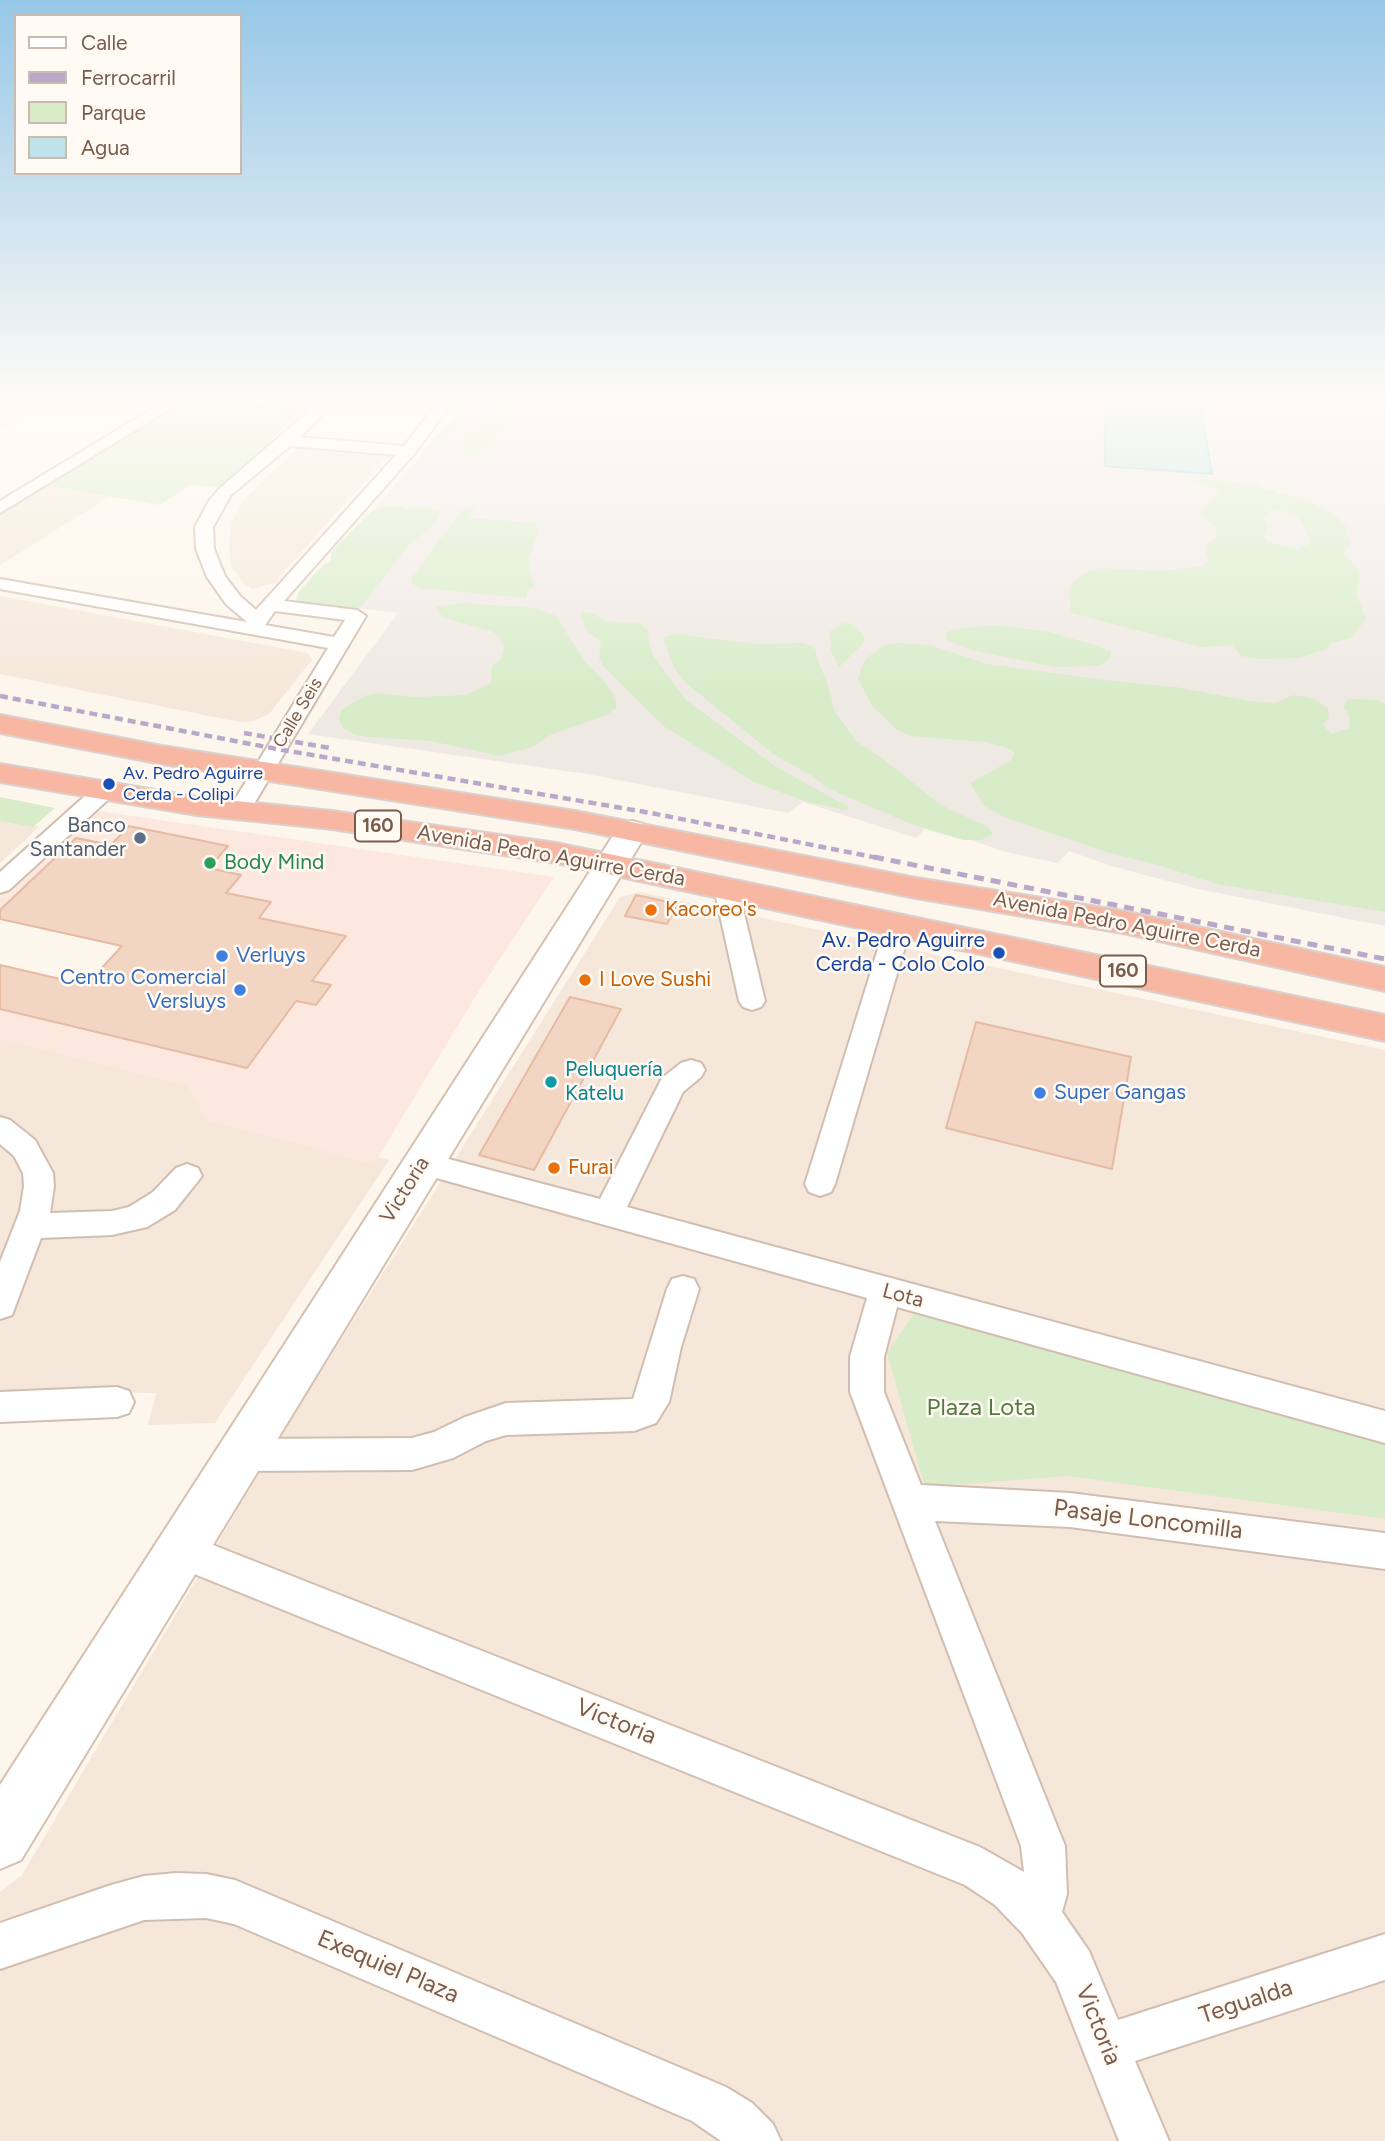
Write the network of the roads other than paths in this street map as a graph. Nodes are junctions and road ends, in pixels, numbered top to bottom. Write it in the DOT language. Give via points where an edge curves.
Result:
graph roads {
  1 [pos="17,498"];
  2 [pos="220,498"];
  3 [pos="366,498"];
  4 [pos="0,508"];
  5 [pos="0,584"];
  6 [pos="270,605"];
  7 [pos="255,625"];
  8 [pos="340,644"];
  9 [pos="0,724"];
  10 [pos="264,770"];
  11 [pos="0,773"];
  12 [pos="104,791"];
  13 [pos="240,809"];
  14 [pos="632,831"];
  15 [pos="611,864"];
  16 [pos="0,885"];
  17 [pos="726,888"];
  18 [pos="899,923"];
  19 [pos="1385,979"];
  20 [pos="752,1001"];
  21 [pos="1385,1028"];
  22 [pos="691,1070"];
  23 [pos="0,1128"];
  24 [pos="422,1163"];
  25 [pos="187,1176"];
  26 [pos="820,1184"];
  27 [pos="607,1215"];
  28 [pos="29,1226"];
  29 [pos="683,1289"];
  30 [pos="885,1291"];
  31 [pos="0,1305"];
  32 [pos="117,1402"];
  33 [pos="0,1407"];
  34 [pos="1385,1427"];
  35 [pos="240,1455"];
  36 [pos="909,1502"];
  37 [pos="180,1550"];
  38 [pos="1385,1551"];
  39 [pos="0,1839"];
  40 [pos="1038,1917"];
  41 [pos="0,1946"];
  42 [pos="1385,1957"];
  43 [pos="1107,2047"];
  44 [pos="757,2141"];
  45 [pos="1144,2141"];
  1 -- 4 [label="street"];
  2 -- 7 [label="street" via="204,527 205,549 216,577"];
  3 -- 6 [label="street"];
  5 -- 7 [label="street"];
  6 -- 7 [label="street"];
  6 -- 8 [label="street, Calle Seis" via="357,616"];
  7 -- 8 [label="street"];
  8 -- 10 [label="street, Calle Seis"];
  9 -- 10 [label="highway, Avenida Pedro Aguirre Cerda / 160"];
  10 -- 13 [label="street, Calle Seis"];
  10 -- 14 [label="highway, Avenida Pedro Aguirre Cerda / 160"];
  11 -- 12 [label="highway, Avenida Pedro Aguirre Cerda / 160"];
  12 -- 13 [label="highway, Avenida Pedro Aguirre Cerda / 160"];
  12 -- 16 [label="street"];
  13 -- 15 [label="highway, Avenida Pedro Aguirre Cerda / 160"];
  14 -- 15 [label="street, Victoria"];
  14 -- 19 [label="highway, Avenida Pedro Aguirre Cerda / 160" via="895,884 1113,920"];
  15 -- 17 [label="highway, Avenida Pedro Aguirre Cerda / 160"];
  15 -- 24 [label="street, Victoria"];
  17 -- 18 [label="highway, Avenida Pedro Aguirre Cerda / 160"];
  17 -- 20 [label="street"];
  18 -- 21 [label="highway, Avenida Pedro Aguirre Cerda / 160"];
  18 -- 26 [label="street"];
  22 -- 27 [label="street" via="672,1085"];
  23 -- 28 [label="street" via="25,1148 38,1173 38,1196"];
  24 -- 27 [label="street, Lota"];
  24 -- 35 [label="street, Victoria"];
  25 -- 28 [label="street" via="164,1201 136,1218"];
  27 -- 30 [label="street, Lota"];
  28 -- 31 [label="street"];
  29 -- 35 [label="street" via="652,1402 644,1412 506,1419 412,1454"];
  30 -- 34 [label="street, Lota"];
  30 -- 36 [label="street" via="865,1374 873,1411"];
  32 -- 33 [label="street"];
  35 -- 37 [label="street, Victoria"];
  36 -- 38 [label="street, Pasaje Loncomilla" via="1070,1510"];
  36 -- 40 [label="street" via="1043,1846 1045,1894"];
  37 -- 39 [label="street, Victoria"];
  37 -- 40 [label="street, Victoria" via="948,1854 1011,1889"];
  40 -- 43 [label="street, Victoria" via="1073,1967"];
  41 -- 44 [label="street, Exequiel Plaza" via="144,1898 186,1895 235,1902 709,2104"];
  42 -- 43 [label="street, Tegualda"];
  43 -- 45 [label="street, Victoria"];
}
